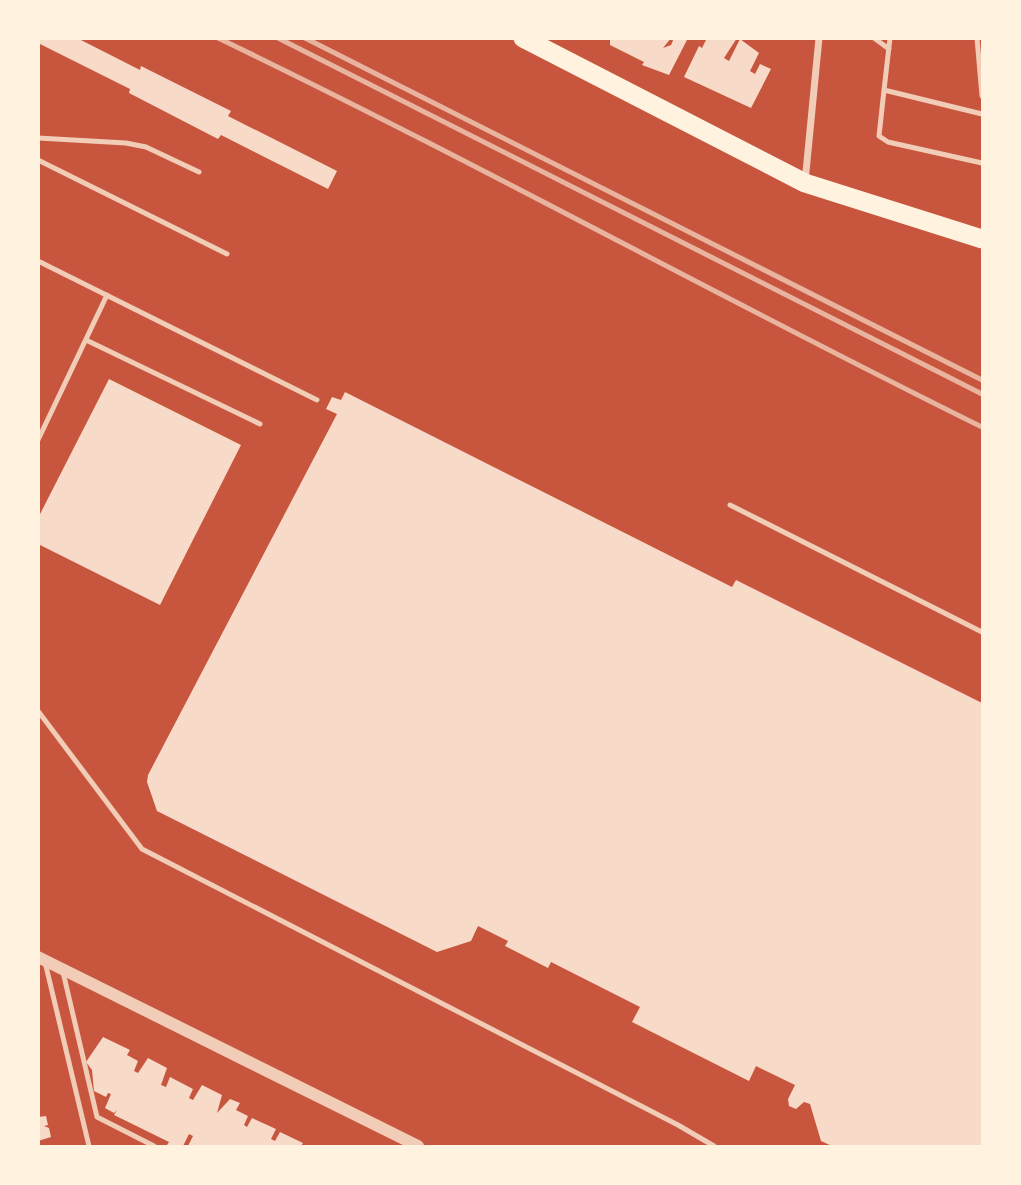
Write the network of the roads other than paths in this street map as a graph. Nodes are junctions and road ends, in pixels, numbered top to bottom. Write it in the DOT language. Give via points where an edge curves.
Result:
graph roads {
  1 [pos="523,38"];
  2 [pos="818,38"];
  3 [pos="874,38"];
  4 [pos="890,38"];
  5 [pos="977,38"];
  6 [pos="889,49"];
  7 [pos="884,90"];
  8 [pos="982,96"];
  9 [pos="982,114"];
  10 [pos="38,138"];
  11 [pos="38,160"];
  12 [pos="982,163"];
  13 [pos="200,172"];
  14 [pos="805,183"];
  15 [pos="982,239"];
  16 [pos="227,254"];
  17 [pos="38,261"];
  18 [pos="107,295"];
  19 [pos="86,340"];
  20 [pos="317,400"];
  21 [pos="260,424"];
  22 [pos="38,440"];
  23 [pos="730,505"];
  24 [pos="982,632"];
  25 [pos="38,711"];
  26 [pos="41,959"];
  27 [pos="62,969"];
  28 [pos="89,1146"];
  29 [pos="154,1146"];
  30 [pos="418,1146"];
  31 [pos="714,1146"];
  1 -- 14 [label="highway"];
  2 -- 14 [label="street"];
  3 -- 6 [label="lane"];
  4 -- 6 [label="lane"];
  5 -- 8 [label="lane"];
  6 -- 7 [label="lane"];
  7 -- 9 [label="lane"];
  7 -- 12 [label="lane" via="879,136 888,142"];
  10 -- 13 [label="lane" via="137,145"];
  11 -- 16 [label="lane"];
  14 -- 15 [label="highway"];
  17 -- 18 [label="lane"];
  18 -- 19 [label="lane"];
  18 -- 20 [label="lane"];
  19 -- 21 [label="lane"];
  19 -- 22 [label="lane"];
  23 -- 24 [label="lane"];
  25 -- 31 [label="lane" via="142,849"];
  26 -- 27 [label="street"];
  26 -- 28 [label="lane"];
  27 -- 29 [label="lane" via="97,1117"];
  27 -- 30 [label="street"];
}
